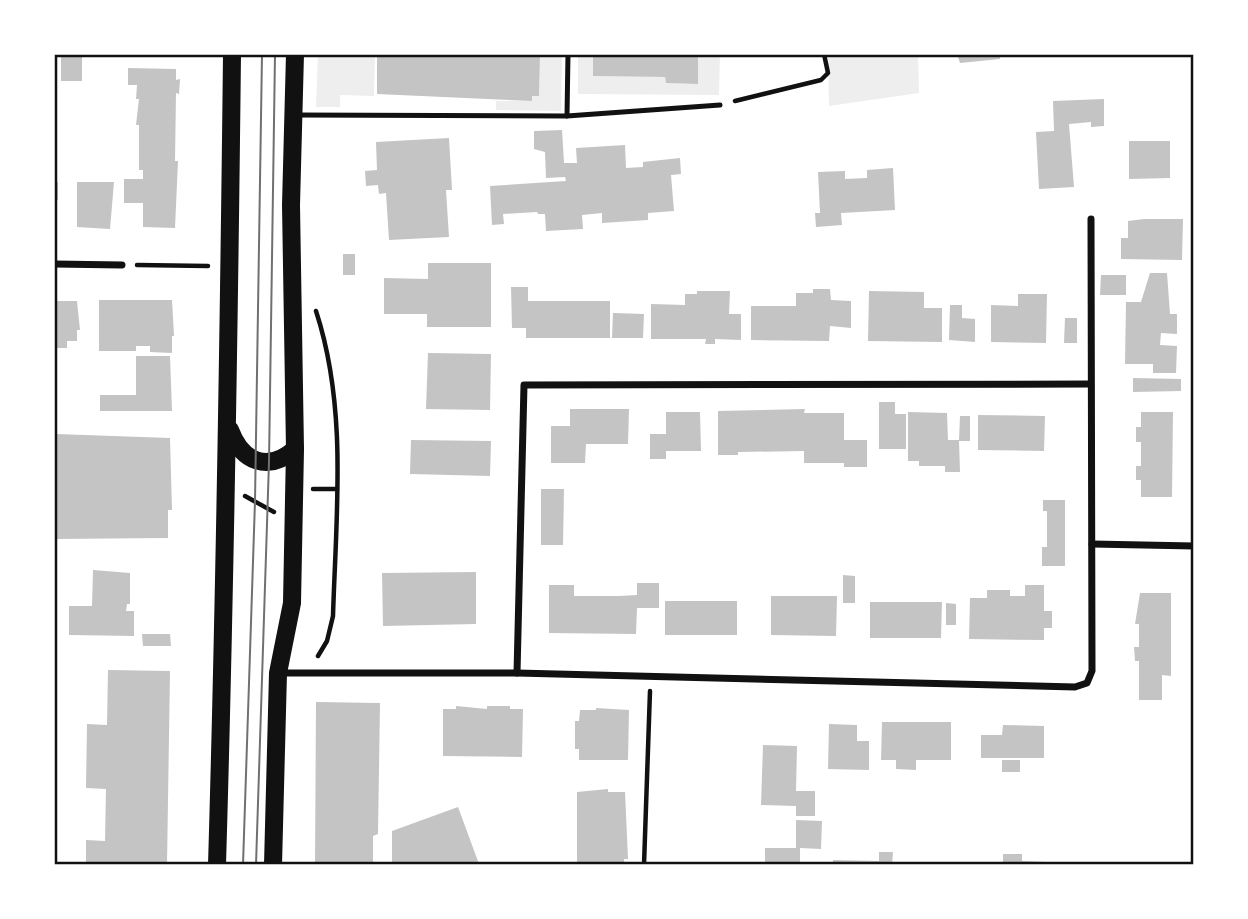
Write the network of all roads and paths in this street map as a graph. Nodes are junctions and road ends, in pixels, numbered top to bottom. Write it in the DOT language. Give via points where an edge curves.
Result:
graph roads {
  1 [pos="232,54"];
  2 [pos="295,54"];
  3 [pos="568,54"];
  4 [pos="824,54"];
  5 [pos="720,105"];
  6 [pos="294,115"];
  7 [pos="568,116"];
  8 [pos="1091,219"];
  9 [pos="54,264"];
  10 [pos="122,265"];
  11 [pos="230,267"];
  12 [pos="1090,384"];
  13 [pos="229,427"];
  14 [pos="295,449"];
  15 [pos="294,489"];
  16 [pos="337,489"];
  17 [pos="223,515"];
  18 [pos="1092,544"];
  19 [pos="1194,546"];
  20 [pos="278,673"];
  21 [pos="517,673"];
  22 [pos="650,676"];
  23 [pos="218,865"];
  24 [pos="274,865"];
  25 [pos="644,865"];
  1 -- 11 [label="main road"];
  2 -- 6 [label="main road"];
  3 -- 7 [label="lane"];
  4 -- 5 [label="path" via="828,73 821,80"];
  5 -- 7 [label="lane"];
  6 -- 7 [label="lane"];
  6 -- 14 [label="main road"];
  8 -- 12 [label="street"];
  9 -- 10 [label="street"];
  10 -- 11 [label="path"];
  11 -- 13 [label="main road"];
  12 -- 18 [label="street"];
  12 -- 21 [label="street" via="524,385"];
  13 -- 14 [label="main road" via="237,448 251,459 274,461"];
  13 -- 17 [label="main road"];
  14 -- 15 [label="main road"];
  15 -- 16 [label="path"];
  15 -- 17 [label="path" via="279,489 278,515 239,492 240,515"];
  15 -- 20 [label="main road" via="292,603"];
  17 -- 23 [label="main road"];
  18 -- 19 [label="street"];
  18 -- 22 [label="street" via="1092,671 1087,683 1075,687"];
  20 -- 21 [label="street"];
  20 -- 24 [label="main road"];
  21 -- 22 [label="street"];
  22 -- 25 [label="path"];
}
